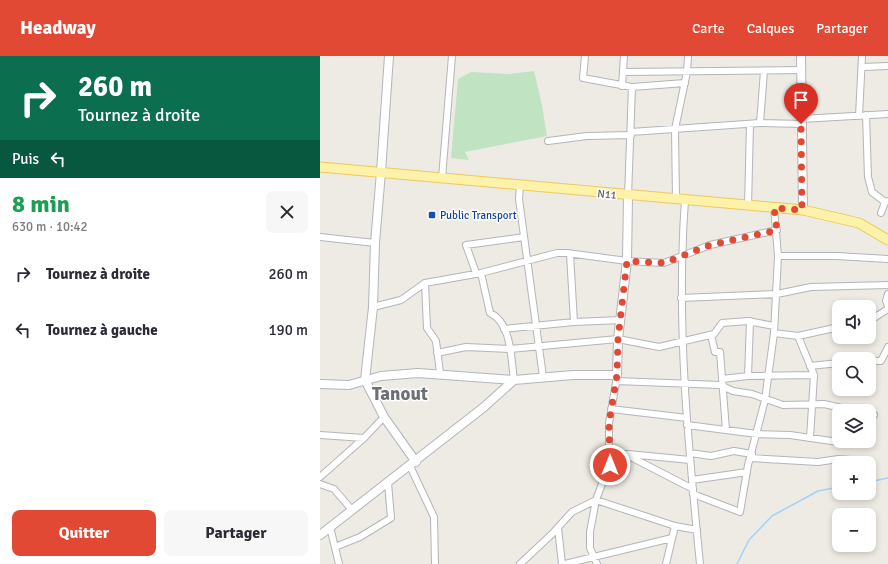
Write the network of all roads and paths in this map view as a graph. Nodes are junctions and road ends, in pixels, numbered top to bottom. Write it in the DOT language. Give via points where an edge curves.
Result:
graph roads {
  1 [pos="389,56"];
  2 [pos="452,56"];
  3 [pos="585,56"];
  4 [pos="624,56"];
  5 [pos="688,56"];
  6 [pos="801,56"];
  7 [pos="862,56"];
  8 [pos="888,66"];
  9 [pos="862,67"];
  10 [pos="801,70"];
  11 [pos="764,71"];
  12 [pos="623,72"];
  13 [pos="687,72"];
  14 [pos="684,83"];
  15 [pos="622,86"];
  16 [pos="632,87"];
  17 [pos="888,114"];
  18 [pos="866,115"];
  19 [pos="859,116"];
  20 [pos="801,121"];
  21 [pos="760,123"];
  22 [pos="750,124"];
  23 [pos="675,129"];
  24 [pos="631,133"];
  25 [pos="548,141"];
  26 [pos="320,167"];
  27 [pos="382,172"];
  28 [pos="442,178"];
  29 [pos="520,185"];
  30 [pos="628,196"];
  31 [pos="680,200"];
  32 [pos="887,201"];
  33 [pos="748,206"];
  34 [pos="774,208"];
  35 [pos="802,210"];
  36 [pos="881,213"];
  37 [pos="777,230"];
  38 [pos="320,237"];
  39 [pos="524,237"];
  40 [pos="888,240"];
  41 [pos="375,243"];
  42 [pos="570,254"];
  43 [pos="681,256"];
  44 [pos="778,256"];
  45 [pos="888,259"];
  46 [pos="528,260"];
  47 [pos="627,261"];
  48 [pos="478,273"];
  49 [pos="426,283"];
  50 [pos="888,285"];
  51 [pos="777,294"];
  52 [pos="888,294"];
  53 [pos="681,298"];
  54 [pos="373,307"];
  55 [pos="888,308"];
  56 [pos="876,316"];
  57 [pos="621,320"];
  58 [pos="750,321"];
  59 [pos="574,322"];
  60 [pos="536,325"];
  61 [pos="774,326"];
  62 [pos="504,329"];
  63 [pos="832,329"];
  64 [pos="774,333"];
  65 [pos="711,335"];
  66 [pos="798,336"];
  67 [pos="618,339"];
  68 [pos="682,343"];
  69 [pos="538,346"];
  70 [pos="888,347"];
  71 [pos="510,349"];
  72 [pos="437,353"];
  73 [pos="876,361"];
  74 [pos="832,364"];
  75 [pos="810,366"];
  76 [pos="440,373"];
  77 [pos="814,375"];
  78 [pos="748,376"];
  79 [pos="768,376"];
  80 [pos="543,377"];
  81 [pos="616,378"];
  82 [pos="722,379"];
  83 [pos="365,380"];
  84 [pos="514,380"];
  85 [pos="320,384"];
  86 [pos="684,384"];
  87 [pos="723,386"];
  88 [pos="765,400"];
  89 [pos="812,404"];
  90 [pos="832,406"];
  91 [pos="611,410"];
  92 [pos="384,417"];
  93 [pos="687,422"];
  94 [pos="726,430"];
  95 [pos="757,434"];
  96 [pos="320,435"];
  97 [pos="364,438"];
  98 [pos="810,438"];
  99 [pos="832,441"];
  100 [pos="610,452"];
  101 [pos="690,453"];
  102 [pos="624,454"];
  103 [pos="751,456"];
  104 [pos="690,460"];
  105 [pos="832,460"];
  106 [pos="413,464"];
  107 [pos="747,472"];
  108 [pos="320,477"];
  109 [pos="692,480"];
  110 [pos="388,483"];
  111 [pos="320,484"];
  112 [pos="693,492"];
  113 [pos="596,500"];
  114 [pos="352,510"];
  115 [pos="675,526"];
  116 [pos="330,527"];
  117 [pos="558,528"];
  118 [pos="697,530"];
  119 [pos="320,535"];
  120 [pos="672,538"];
  121 [pos="335,547"];
  122 [pos="594,556"];
  123 [pos="339,564"];
  124 [pos="435,564"];
  125 [pos="520,564"];
  126 [pos="564,564"];
  127 [pos="596,564"];
  128 [pos="666,564"];
  129 [pos="700,564"];
  1 -- 27 [label="street"];
  2 -- 28 [label="street"];
  3 -- 15 [label="street" via="583,78"];
  4 -- 12 [label="street"];
  5 -- 13 [label="street"];
  6 -- 10 [label="street"];
  7 -- 9 [label="street"];
  8 -- 9 [label="street"];
  9 -- 19 [label="street"];
  10 -- 11 [label="street"];
  10 -- 20 [label="street"];
  11 -- 13 [label="street"];
  11 -- 21 [label="street"];
  12 -- 13 [label="street"];
  12 -- 15 [label="street"];
  13 -- 14 [label="street"];
  14 -- 16 [label="street"];
  14 -- 23 [label="street"];
  15 -- 16 [label="street"];
  16 -- 24 [label="street"];
  17 -- 18 [label="street"];
  18 -- 19 [label="street"];
  18 -- 32 [label="street" via="868,178 872,192"];
  19 -- 20 [label="street"];
  20 -- 21 [label="street"];
  20 -- 35 [label="street"];
  21 -- 22 [label="street"];
  22 -- 23 [label="street"];
  22 -- 33 [label="street"];
  23 -- 24 [label="street"];
  23 -- 31 [label="street"];
  24 -- 25 [label="street"];
  24 -- 30 [label="street"];
  26 -- 27 [label="main road, N11"];
  27 -- 28 [label="main road, N11"];
  27 -- 41 [label="street"];
  28 -- 29 [label="main road, N11"];
  29 -- 30 [label="main road, N11"];
  29 -- 39 [label="street" via="519,199"];
  30 -- 31 [label="main road, N11"];
  30 -- 47 [label="street"];
  31 -- 33 [label="main road, N11"];
  31 -- 43 [label="street"];
  32 -- 36 [label="street"];
  33 -- 34 [label="main road, N11"];
  34 -- 35 [label="main road, N11"];
  34 -- 37 [label="street"];
  35 -- 40 [label="main road, N11" via="859,223"];
  37 -- 43 [label="street" via="710,245"];
  37 -- 44 [label="street"];
  38 -- 41 [label="street"];
  39 -- 46 [label="street"];
  39 -- 48 [label="street" via="466,246"];
  41 -- 54 [label="street"];
  42 -- 46 [label="street" via="557,253"];
  42 -- 47 [label="street"];
  42 -- 59 [label="street"];
  43 -- 47 [label="street" via="664,263"];
  43 -- 53 [label="street"];
  44 -- 45 [label="street"];
  44 -- 51 [label="street"];
  46 -- 48 [label="street"];
  46 -- 60 [label="street"];
  47 -- 57 [label="street"];
  48 -- 49 [label="street"];
  48 -- 62 [label="street" via="490,313 495,315"];
  49 -- 54 [label="street" via="401,300"];
  49 -- 72 [label="street" via="427,328 436,341"];
  50 -- 51 [label="street" via="811,287"];
  51 -- 53 [label="street"];
  51 -- 61 [label="street"];
  52 -- 55 [label="street"];
  53 -- 68 [label="street"];
  54 -- 83 [label="street"];
  55 -- 56 [label="street"];
  57 -- 59 [label="street"];
  57 -- 67 [label="street"];
  58 -- 61 [label="street"];
  58 -- 65 [label="street" via="722,323"];
  58 -- 78 [label="street"];
  59 -- 60 [label="street"];
  60 -- 62 [label="street"];
  60 -- 69 [label="street"];
  61 -- 64 [label="street"];
  62 -- 71 [label="street"];
  63 -- 66 [label="street"];
  64 -- 66 [label="street"];
  64 -- 79 [label="street"];
  65 -- 68 [label="street"];
  65 -- 82 [label="street" via="715,352 720,352"];
  66 -- 75 [label="street"];
  67 -- 68 [label="street" via="659,347"];
  67 -- 69 [label="street"];
  67 -- 81 [label="street"];
  68 -- 86 [label="street"];
  69 -- 71 [label="street"];
  69 -- 80 [label="street"];
  70 -- 73 [label="street" via="881,361"];
  71 -- 72 [label="street" via="466,347"];
  71 -- 84 [label="street"];
  72 -- 76 [label="street"];
  74 -- 75 [label="street"];
  75 -- 77 [label="street"];
  76 -- 83 [label="street" via="381,376"];
  76 -- 84 [label="street"];
  77 -- 79 [label="street"];
  77 -- 89 [label="street"];
  78 -- 79 [label="street"];
  78 -- 82 [label="street"];
  79 -- 88 [label="street"];
  80 -- 81 [label="street" via="573,375"];
  80 -- 84 [label="street"];
  81 -- 86 [label="street"];
  81 -- 91 [label="street"];
  82 -- 87 [label="street"];
  83 -- 85 [label="street" via="349,385"];
  83 -- 92 [label="street"];
  84 -- 106 [label="street" via="484,408"];
  86 -- 87 [label="street"];
  86 -- 93 [label="street"];
  87 -- 88 [label="street"];
  87 -- 94 [label="street"];
  88 -- 89 [label="street" via="783,405"];
  88 -- 95 [label="street"];
  89 -- 90 [label="street"];
  89 -- 98 [label="street"];
  91 -- 93 [label="street"];
  91 -- 100 [label="street"];
  92 -- 97 [label="street"];
  92 -- 106 [label="street"];
  93 -- 94 [label="street"];
  93 -- 101 [label="street"];
  94 -- 95 [label="street"];
  95 -- 98 [label="street"];
  95 -- 103 [label="street"];
  96 -- 97 [label="street"];
  97 -- 108 [label="street"];
  98 -- 99 [label="street"];
  100 -- 102 [label="street"];
  100 -- 113 [label="street" via="610,465"];
  101 -- 103 [label="street" via="711,456 734,451"];
  101 -- 104 [label="street"];
  102 -- 104 [label="street"];
  102 -- 112 [label="street"];
  103 -- 105 [label="street" via="818,462"];
  103 -- 107 [label="street"];
  104 -- 109 [label="street"];
  106 -- 110 [label="street"];
  106 -- 124 [label="street" via="434,517"];
  107 -- 109 [label="street"];
  107 -- 112 [label="street" via="740,512"];
  109 -- 112 [label="street"];
  110 -- 114 [label="street"];
  110 -- 121 [label="street" via="391,518 360,537"];
  111 -- 114 [label="street" via="334,489"];
  112 -- 118 [label="street"];
  113 -- 115 [label="street"];
  113 -- 117 [label="street" via="572,512"];
  113 -- 122 [label="street" via="590,532 590,548"];
  114 -- 116 [label="street"];
  115 -- 118 [label="street"];
  115 -- 120 [label="street"];
  116 -- 119 [label="street"];
  116 -- 121 [label="street"];
  117 -- 125 [label="street"];
  117 -- 126 [label="street"];
  118 -- 129 [label="street"];
  120 -- 122 [label="street"];
  120 -- 128 [label="street"];
  121 -- 123 [label="street"];
  122 -- 126 [label="street"];
  122 -- 127 [label="street"];
}
